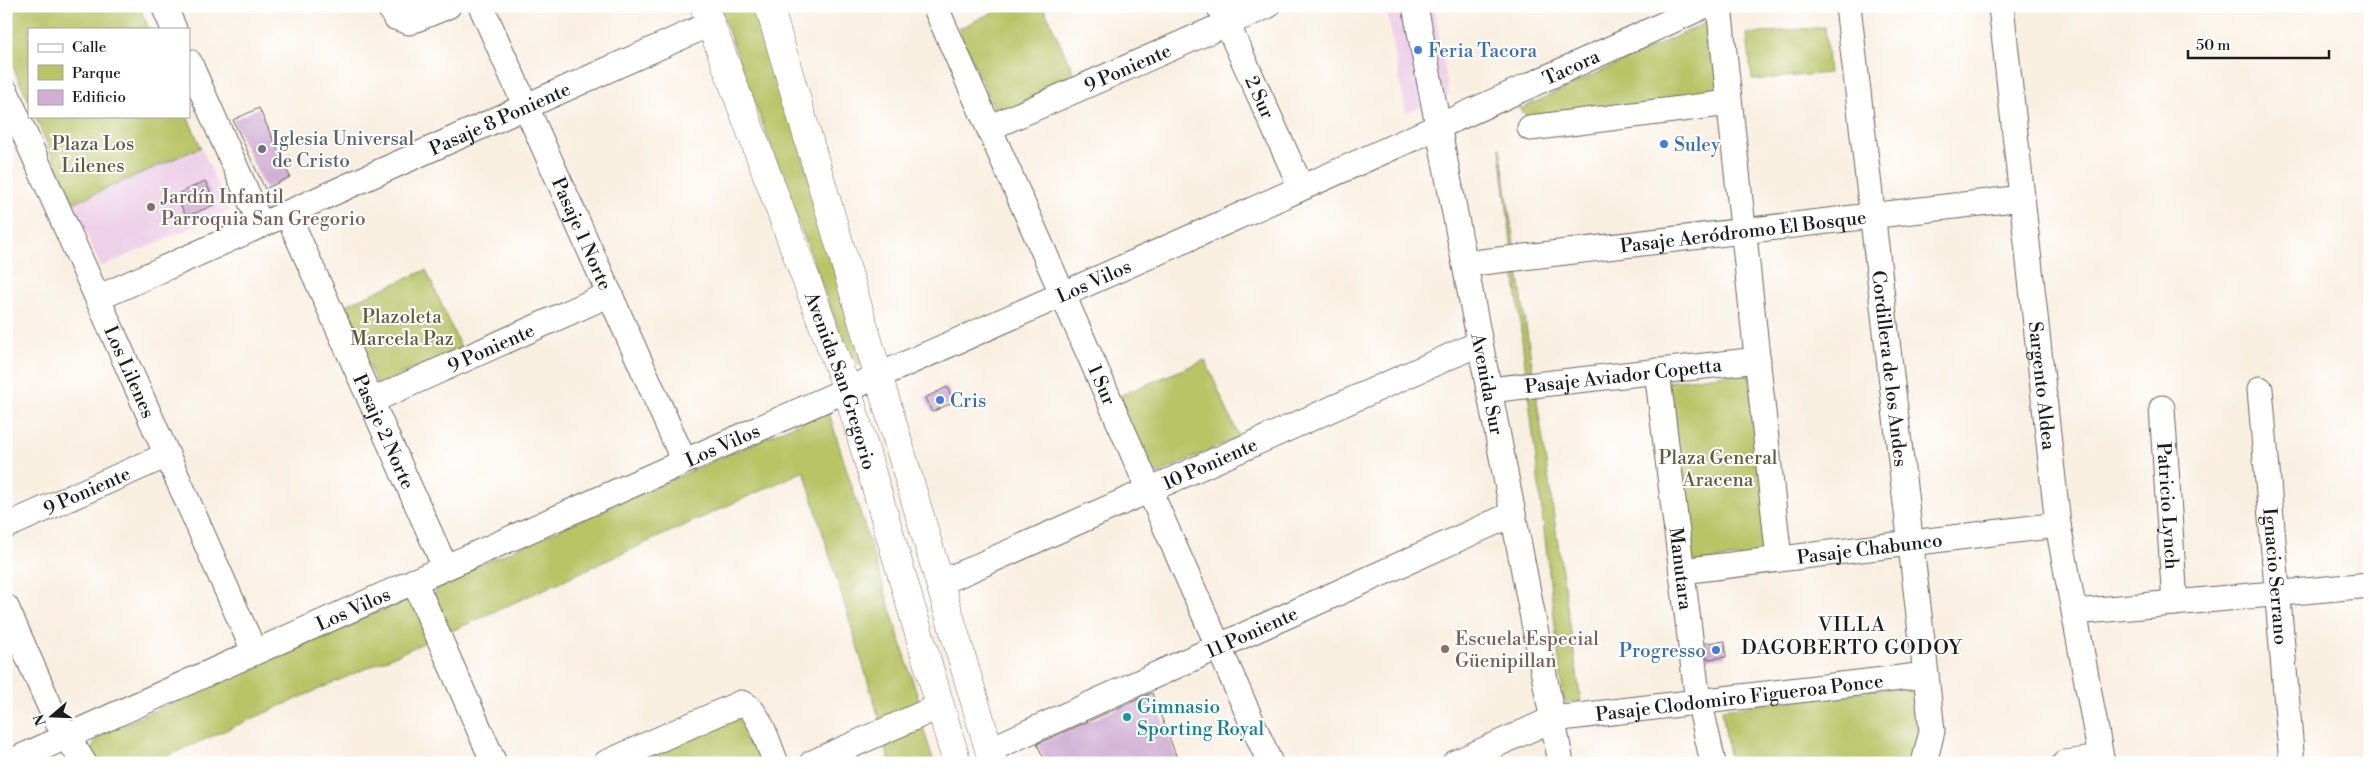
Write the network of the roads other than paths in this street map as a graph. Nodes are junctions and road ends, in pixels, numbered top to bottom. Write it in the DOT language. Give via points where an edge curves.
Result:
graph roads {
  1 [pos="164,6"];
  2 [pos="389,6"];
  3 [pos="448,6"];
  4 [pos="481,6"];
  5 [pos="769,6"];
  6 [pos="935,6"];
  7 [pos="1267,6"];
  8 [pos="1415,6"];
  9 [pos="1704,6"];
  10 [pos="1718,6"];
  11 [pos="1848,6"];
  12 [pos="2001,6"];
  13 [pos="707,15"];
  14 [pos="1223,15"];
  15 [pos="174,28"];
  16 [pos="190,64"];
  17 [pos="6,92"];
  18 [pos="1729,103"];
  19 [pos="526,106"];
  20 [pos="989,128"];
  21 [pos="1439,128"];
  22 [pos="1530,128"];
  23 [pos="1301,187"];
  24 [pos="2022,198"];
  25 [pos="287,213"];
  26 [pos="1873,216"];
  27 [pos="261,225"];
  28 [pos="1743,231"];
  29 [pos="1465,264"];
  30 [pos="1062,293"];
  31 [pos="610,294"];
  32 [pos="98,298"];
  33 [pos="1480,344"];
  34 [pos="1758,360"];
  35 [pos="1656,371"];
  36 [pos="878,375"];
  37 [pos="847,389"];
  38 [pos="2260,389"];
  39 [pos="1489,390"];
  40 [pos="371,401"];
  41 [pos="2162,408"];
  42 [pos="167,456"];
  43 [pos="684,461"];
  44 [pos="1149,491"];
  45 [pos="1513,514"];
  46 [pos="2058,525"];
  47 [pos="6,526"];
  48 [pos="1911,543"];
  49 [pos="1780,559"];
  50 [pos="445,567"];
  51 [pos="1682,571"];
  52 [pos="414,581"];
  53 [pos="940,584"];
  54 [pos="2370,585"];
  55 [pos="2278,593"];
  56 [pos="2175,603"];
  57 [pos="6,607"];
  58 [pos="2075,612"];
  59 [pos="1218,647"];
  60 [pos="254,651"];
  61 [pos="1926,675"];
  62 [pos="1700,702"];
  63 [pos="940,706"];
  64 [pos="1553,719"];
  65 [pos="1932,731"];
  66 [pos="67,736"];
  67 [pos="991,756"];
  68 [pos="2102,760"];
  69 [pos="616,761"];
  70 [pos="8,763"];
  71 [pos="84,763"];
  72 [pos="494,763"];
  73 [pos="776,763"];
  74 [pos="812,763"];
  75 [pos="957,763"];
  76 [pos="1270,763"];
  77 [pos="1455,763"];
  78 [pos="1561,763"];
  79 [pos="1713,763"];
  80 [pos="1924,763"];
  81 [pos="1941,763"];
  82 [pos="2065,763"];
  83 [pos="2292,763"];
  1 -- 15 [label="street"];
  2 -- 3 [label="street" via="395,17 409,22"];
  4 -- 19 [label="street, Pasaje 1 Norte"];
  5 -- 36 [label="main road, Avenida San Gregorio"];
  6 -- 20 [label="street, 1 Sur"];
  7 -- 14 [label="street, 9 Poniente"];
  8 -- 21 [label="street, Avenida Sur"];
  9 -- 21 [label="street, Tacora"];
  10 -- 18 [label="street"];
  11 -- 26 [label="street, Cordillera de los Andes"];
  12 -- 24 [label="street, Sargento Aldea"];
  13 -- 19 [label="street, Pasaje 8 Poniente"];
  13 -- 37 [label="main road, Avenida San Gregorio"];
  14 -- 20 [label="street, 9 Poniente"];
  14 -- 23 [label="street, 2 Sur"];
  16 -- 27 [label="street"];
  17 -- 32 [label="street, Los Lilenes"];
  18 -- 22 [label="street"];
  18 -- 28 [label="street"];
  19 -- 25 [label="street, Pasaje 8 Poniente"];
  19 -- 31 [label="street, Pasaje 1 Norte"];
  20 -- 30 [label="street, 1 Sur"];
  21 -- 23 [label="street, Los Vilos"];
  21 -- 29 [label="street, Avenida Sur"];
  23 -- 30 [label="street, Los Vilos"];
  24 -- 26 [label="street, Pasaje Aeródromo El Bosque"];
  24 -- 46 [label="street, Sargento Aldea"];
  25 -- 27 [label="street, Pasaje 8 Poniente"];
  25 -- 40 [label="street, Pasaje 2 Norte"];
  26 -- 28 [label="street, Pasaje Aeródromo El Bosque"];
  26 -- 48 [label="street, Cordillera de los Andes"];
  27 -- 32 [label="street, Pasaje 8 Poniente"];
  28 -- 29 [label="street, Pasaje Aeródromo El Bosque"];
  28 -- 34 [label="street"];
  29 -- 33 [label="street, Avenida Sur"];
  30 -- 36 [label="street, Los Vilos"];
  30 -- 44 [label="street, 1 Sur"];
  31 -- 40 [label="street, 9 Poniente"];
  31 -- 43 [label="street, Pasaje 1 Norte"];
  32 -- 42 [label="street, Los Lilenes"];
  33 -- 39 [label="street, Avenida Sur"];
  33 -- 44 [label="street, 10 Poniente"];
  34 -- 35 [label="street, Pasaje Aviador Copetta"];
  34 -- 49 [label="street"];
  35 -- 39 [label="street, Pasaje Aviador Copetta"];
  35 -- 51 [label="street, Manutara"];
  36 -- 37 [label="street, Los Vilos"];
  36 -- 53 [label="main road, Avenida San Gregorio"];
  37 -- 43 [label="street, Los Vilos"];
  37 -- 63 [label="main road, Avenida San Gregorio"];
  38 -- 55 [label="street, Ignacio Serrano"];
  39 -- 45 [label="street, Avenida Sur"];
  40 -- 50 [label="street, Pasaje 2 Norte"];
  41 -- 56 [label="street, Patricio Lynch"];
  42 -- 47 [label="street, 9 Poniente"];
  42 -- 60 [label="street, Los Lilenes"];
  43 -- 50 [label="street, Los Vilos"];
  44 -- 53 [label="street, 10 Poniente"];
  44 -- 59 [label="street, 1 Sur"];
  45 -- 59 [label="street, 11 Poniente"];
  45 -- 64 [label="street, Avenida Sur"];
  46 -- 48 [label="street, Pasaje Chabunco"];
  46 -- 58 [label="street, Sargento Aldea"];
  48 -- 49 [label="street, Pasaje Chabunco"];
  48 -- 61 [label="street, Cordillera de los Andes"];
  49 -- 51 [label="street, Pasaje Chabunco"];
  50 -- 52 [label="street, Los Vilos"];
  51 -- 62 [label="street, Manutara"];
  52 -- 60 [label="street, Los Vilos"];
  52 -- 72 [label="street"];
  53 -- 67 [label="main road, Avenida San Gregorio"];
  54 -- 55 [label="street"];
  55 -- 56 [label="street"];
  55 -- 83 [label="street, Ignacio Serrano"];
  56 -- 58 [label="street"];
  57 -- 66 [label="street" via="55,718"];
  58 -- 68 [label="street, Sargento Aldea"];
  59 -- 67 [label="street, 11 Poniente"];
  59 -- 76 [label="street, 1 Sur"];
  60 -- 66 [label="street, Los Vilos"];
  61 -- 62 [label="street, Pasaje Clodomiro Figueroa Ponce"];
  61 -- 65 [label="street, Cordillera de los Andes"];
  62 -- 64 [label="street, Pasaje Clodomiro Figueroa Ponce"];
  62 -- 79 [label="street, Manutara"];
  63 -- 74 [label="street"];
  63 -- 75 [label="main road, Avenida San Gregorio"];
  64 -- 77 [label="street, Pasaje Clodomiro Figueroa Ponce"];
  64 -- 78 [label="street, Avenida Sur"];
  65 -- 80 [label="street, Cordillera de los Andes"];
  65 -- 81 [label="street, Cordillera de los Andes"];
  66 -- 70 [label="street, Los Vilos"];
  66 -- 71 [label="street"];
  68 -- 82 [label="street"];
  69 -- 73 [label="street" via="741,703 754,711"];
}
